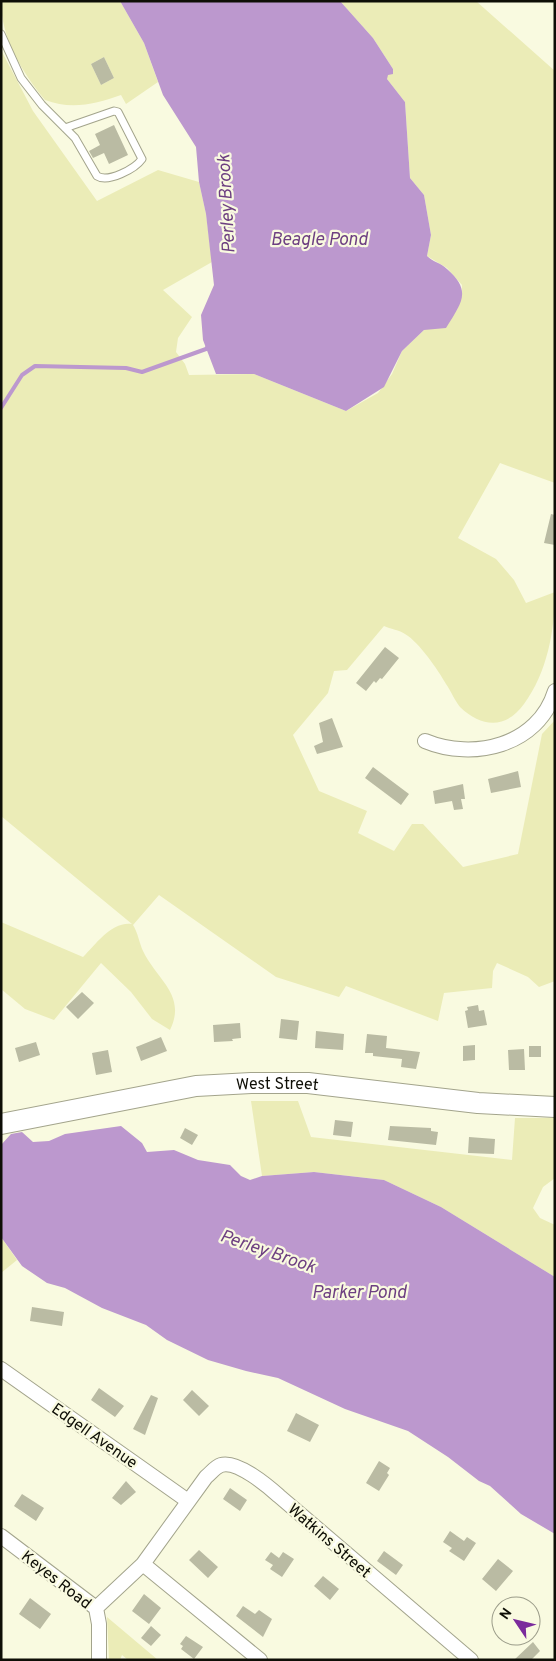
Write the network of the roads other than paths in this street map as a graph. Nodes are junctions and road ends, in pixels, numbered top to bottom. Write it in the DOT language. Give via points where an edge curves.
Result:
graph roads {
  1 [pos="1,34"];
  2 [pos="65,128"];
  3 [pos="555,691"];
  4 [pos="425,741"];
  5 [pos="555,1108"];
  6 [pos="1,1124"];
  7 [pos="1,1369"];
  8 [pos="188,1501"];
  9 [pos="1,1536"];
  10 [pos="143,1564"];
  11 [pos="96,1608"];
  12 [pos="99,1660"];
  13 [pos="260,1660"];
  14 [pos="471,1660"];
  1 -- 2 [label="lane" via="20,78"];
  2 -- 2 [label="lane" via="118,112 142,159 108,178 100,178"];
  3 -- 4 [label="street" via="544,713 514,740 475,750 442,748"];
  5 -- 6 [label="main road, West Street" via="478,1103 308,1083 251,1083 196,1086"];
  7 -- 8 [label="street, Edgell Avenue"];
  8 -- 10 [label="street"];
  8 -- 14 [label="street, Watkins Street" via="206,1477 221,1465 234,1466 251,1474"];
  9 -- 11 [label="street, Keyes Road"];
  10 -- 11 [label="street"];
  10 -- 13 [label="street"];
  11 -- 12 [label="street, Keyes Road"];
}
